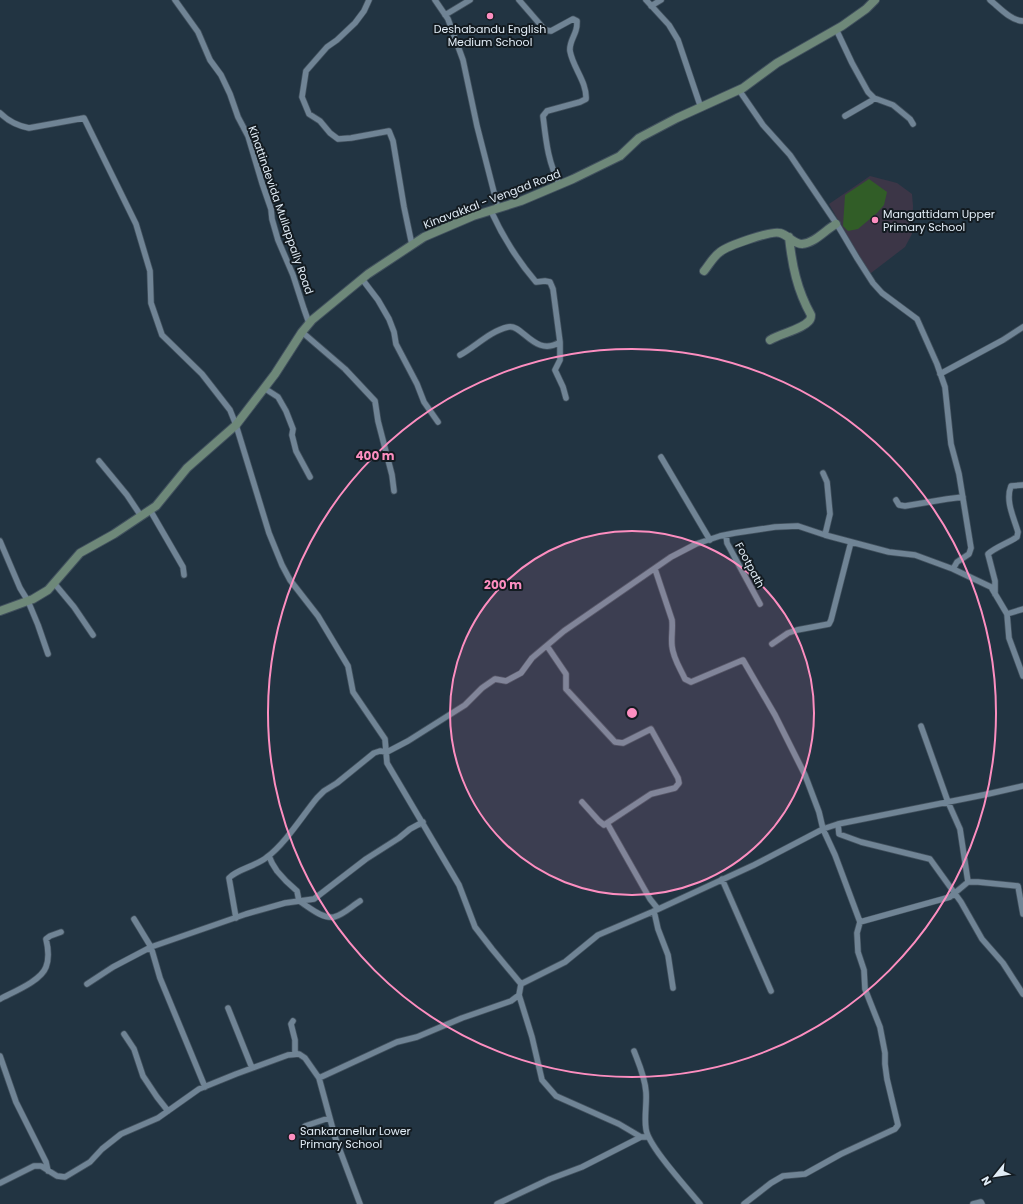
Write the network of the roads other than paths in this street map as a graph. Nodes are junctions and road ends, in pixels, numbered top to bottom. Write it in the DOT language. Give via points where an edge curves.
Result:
graph roads {
  1 [pos="175,0"];
  2 [pos="369,0"];
  3 [pos="435,0"];
  4 [pos="470,0"];
  5 [pos="519,0"];
  6 [pos="646,0"];
  7 [pos="661,0"];
  8 [pos="990,0"];
  9 [pos="872,1"];
  10 [pos="650,6"];
  11 [pos="445,16"];
  12 [pos="1023,20"];
  13 [pos="836,29"];
  14 [pos="739,90"];
  15 [pos="874,98"];
  16 [pos="701,108"];
  17 [pos="0,113"];
  18 [pos="845,116"];
  19 [pos="913,124"];
  20 [pos="560,185"];
  21 [pos="495,209"];
  22 [pos="836,224"];
  23 [pos="788,237"];
  24 [pos="412,245"];
  25 [pos="704,271"];
  26 [pos="362,279"];
  27 [pos="310,323"];
  28 [pos="1023,327"];
  29 [pos="302,332"];
  30 [pos="770,340"];
  31 [pos="560,342"];
  32 [pos="460,355"];
  33 [pos="940,374"];
  34 [pos="264,388"];
  35 [pos="566,398"];
  36 [pos="438,422"];
  37 [pos="236,425"];
  38 [pos="661,457"];
  39 [pos="99,461"];
  40 [pos="823,473"];
  41 [pos="310,477"];
  42 [pos="1023,485"];
  43 [pos="394,491"];
  44 [pos="963,497"];
  45 [pos="896,500"];
  46 [pos="150,510"];
  47 [pos="141,516"];
  48 [pos="726,535"];
  49 [pos="825,535"];
  50 [pos="710,540"];
  51 [pos="0,541"];
  52 [pos="851,542"];
  53 [pos="655,569"];
  54 [pos="953,569"];
  55 [pos="184,575"];
  56 [pos="54,583"];
  57 [pos="995,594"];
  58 [pos="28,600"];
  59 [pos="760,604"];
  60 [pos="1023,609"];
  61 [pos="0,611"];
  62 [pos="1007,614"];
  63 [pos="93,635"];
  64 [pos="772,644"];
  65 [pos="546,646"];
  66 [pos="48,654"];
  67 [pos="1023,676"];
  68 [pos="922,726"];
  69 [pos="386,752"];
  70 [pos="1023,786"];
  71 [pos="582,802"];
  72 [pos="948,802"];
  73 [pos="422,822"];
  74 [pos="607,823"];
  75 [pos="838,824"];
  76 [pos="823,829"];
  77 [pos="269,856"];
  78 [pos="722,879"];
  79 [pos="968,882"];
  80 [pos="955,893"];
  81 [pos="299,901"];
  82 [pos="360,901"];
  83 [pos="656,910"];
  84 [pos="1023,914"];
  85 [pos="236,918"];
  86 [pos="134,919"];
  87 [pos="860,922"];
  88 [pos="61,932"];
  89 [pos="151,948"];
  90 [pos="87,984"];
  91 [pos="521,984"];
  92 [pos="673,988"];
  93 [pos="771,991"];
  94 [pos="1023,994"];
  95 [pos="519,995"];
  96 [pos="0,999"];
  97 [pos="228,1008"];
  98 [pos="293,1021"];
  99 [pos="124,1034"];
  100 [pos="634,1051"];
  101 [pos="295,1054"];
  102 [pos="0,1056"];
  103 [pos="252,1068"];
  104 [pos="320,1078"];
  105 [pos="205,1087"];
  106 [pos="168,1111"];
  107 [pos="329,1118"];
  108 [pos="305,1126"];
  109 [pos="645,1137"];
  110 [pos="48,1171"];
  111 [pos="0,1183"];
  112 [pos="360,1204"];
  113 [pos="497,1204"];
  114 [pos="700,1204"];
  115 [pos="744,1204"];
  116 [pos="973,1204"];
  117 [pos="982,1204"];
  1 -- 27 [label="street, Kinattindevida Mullappally Road" via="198,32 210,60 221,75 248,136 272,209 278,240"];
  2 -- 24 [label="street" via="355,23 324,50 306,71 302,97 309,114 338,139 389,131"];
  3 -- 11 [label="street"];
  4 -- 11 [label="street"];
  5 -- 20 [label="street" via="545,30 551,31 574,18 577,20 577,29 571,40 570,50 582,80 586,99 547,111 544,116 548,157"];
  6 -- 10 [label="street"];
  7 -- 10 [label="street"];
  8 -- 12 [label="street" via="1011,17"];
  9 -- 13 [label="main road, Kinavakkal - Vengad Road" via="866,9"];
  10 -- 16 [label="street" via="669,25 678,40"];
  11 -- 21 [label="street" via="463,60"];
  13 -- 14 [label="main road, Kinavakkal - Vengad Road" via="777,63"];
  13 -- 15 [label="street" via="852,63"];
  14 -- 16 [label="main road, Kinavakkal - Vengad Road"];
  14 -- 22 [label="street" via="790,155"];
  15 -- 18 [label="street"];
  15 -- 19 [label="street" via="893,105"];
  16 -- 20 [label="main road, Kinavakkal - Vengad Road" via="639,138 620,156"];
  17 -- 37 [label="street" via="20,126 29,128 84,118 136,224 150,272 151,303 162,335 202,374 230,410"];
  20 -- 21 [label="main road, Kinavakkal - Vengad Road"];
  21 -- 24 [label="main road, Kinavakkal - Vengad Road" via="424,237"];
  21 -- 31 [label="street" via="499,228 528,272 536,282 550,282"];
  22 -- 23 [label="main road" via="819,237 801,244"];
  22 -- 33 [label="street" via="882,293 917,319"];
  23 -- 25 [label="main road" via="779,232 726,248 719,252"];
  23 -- 30 [label="main road" via="794,274 811,318 803,326"];
  24 -- 26 [label="main road, Kinavakkal - Vengad Road"];
  26 -- 27 [label="main road, Kinavakkal - Vengad Road"];
  26 -- 36 [label="street" via="389,319 396,344 424,402"];
  27 -- 29 [label="main road, Kinavakkal - Vengad Road"];
  28 -- 33 [label="street"];
  29 -- 34 [label="main road, Kinavakkal - Vengad Road"];
  29 -- 43 [label="street" via="345,369 375,401"];
  31 -- 32 [label="street" via="543,346 514,327 508,326"];
  31 -- 35 [label="street" via="560,360 555,370"];
  33 -- 44 [label="street" via="945,387 951,444"];
  34 -- 37 [label="main road, Kinavakkal - Vengad Road"];
  34 -- 41 [label="street" via="278,397 286,411 293,429 296,451"];
  37 -- 46 [label="main road, Kinavakkal - Vengad Road" via="186,468"];
  37 -- 69 [label="street" via="269,533 282,565 290,580 318,616 348,666 353,692 386,739"];
  38 -- 50 [label="street"];
  39 -- 47 [label="street" via="127,494"];
  40 -- 49 [label="street" via="827,482 830,514"];
  42 -- 57 [label="street" via="1011,486 1009,491 1017,537 988,554 995,581"];
  44 -- 45 [label="street" via="905,506 899,505"];
  44 -- 54 [label="street" via="971,552 957,562"];
  46 -- 47 [label="main road, Kinavakkal - Vengad Road"];
  46 -- 55 [label="street" via="183,567"];
  47 -- 56 [label="main road, Kinavakkal - Vengad Road" via="80,554"];
  48 -- 49 [label="street" via="798,526"];
  48 -- 50 [label="street"];
  48 -- 59 [label="street, Footpath" via="727,544"];
  49 -- 52 [label="street"];
  50 -- 53 [label="street" via="696,544"];
  51 -- 58 [label="street" via="20,588"];
  52 -- 54 [label="street" via="889,552 915,555"];
  52 -- 64 [label="street" via="829,624 788,633"];
  53 -- 65 [label="street"];
  53 -- 76 [label="street" via="672,620 672,646 675,658 685,680 691,682 743,660 775,715 805,775"];
  54 -- 57 [label="street" via="991,588"];
  56 -- 58 [label="main road, Kinavakkal - Vengad Road" via="48,590"];
  56 -- 63 [label="street"];
  57 -- 62 [label="street"];
  58 -- 61 [label="main road, Kinavakkal - Vengad Road"];
  58 -- 66 [label="street"];
  60 -- 62 [label="street"];
  62 -- 67 [label="street" via="1009,638"];
  65 -- 69 [label="street" via="532,658 521,673 506,681 495,680 482,688 465,705"];
  65 -- 74 [label="street" via="566,674 566,689 609,736 615,742 623,742 651,729 678,778 679,783 675,788 651,794"];
  68 -- 72 [label="street"];
  69 -- 73 [label="street" via="387,763"];
  69 -- 77 [label="street" via="374,754 317,798"];
  70 -- 72 [label="street"];
  71 -- 74 [label="street" via="598,821 604,825"];
  72 -- 75 [label="street"];
  72 -- 79 [label="street" via="960,829"];
  73 -- 81 [label="street" via="366,859 314,899"];
  73 -- 91 [label="street" via="459,885 475,927"];
  74 -- 83 [label="street"];
  75 -- 76 [label="street"];
  75 -- 80 [label="street" via="839,834 930,859"];
  76 -- 78 [label="street"];
  76 -- 87 [label="street"];
  77 -- 81 [label="street" via="277,871 297,890"];
  77 -- 85 [label="street" via="251,867 233,873 229,878"];
  78 -- 83 [label="street"];
  78 -- 93 [label="street"];
  79 -- 80 [label="street"];
  79 -- 84 [label="street" via="1018,886"];
  80 -- 87 [label="street" via="950,897"];
  80 -- 94 [label="street" via="982,939 1003,963"];
  81 -- 82 [label="street" via="316,912 334,917"];
  81 -- 85 [label="street" via="285,902"];
  83 -- 91 [label="street" via="598,935 565,962"];
  83 -- 92 [label="street" via="658,929 668,955"];
  85 -- 89 [label="street"];
  86 -- 89 [label="street"];
  87 -- 115 [label="street" via="857,934 858,952 864,970 865,989 880,1027 886,1053 887,1079 898,1125 895,1129 805,1174 783,1176"];
  88 -- 96 [label="street" via="46,939 46,967 41,974"];
  89 -- 90 [label="street" via="113,967"];
  89 -- 105 [label="street" via="160,978"];
  91 -- 95 [label="street"];
  95 -- 104 [label="street" via="511,1001 417,1037 397,1042"];
  95 -- 109 [label="street" via="542,1080 556,1096"];
  97 -- 103 [label="street"];
  98 -- 101 [label="street" via="291,1024"];
  99 -- 106 [label="street" via="134,1049 143,1076"];
  100 -- 109 [label="street" via="645,1080"];
  101 -- 103 [label="street"];
  101 -- 104 [label="street" via="305,1058"];
  102 -- 110 [label="street" via="16,1102"];
  103 -- 105 [label="street"];
  104 -- 107 [label="street"];
  105 -- 106 [label="street"];
  106 -- 110 [label="street" via="121,1134 90,1162 65,1176 57,1176"];
  107 -- 108 [label="street"];
  107 -- 112 [label="street"];
  109 -- 113 [label="street"];
  109 -- 114 [label="street"];
  110 -- 111 [label="street" via="41,1166 34,1166"];
  116 -- 117 [label="street"];
}
